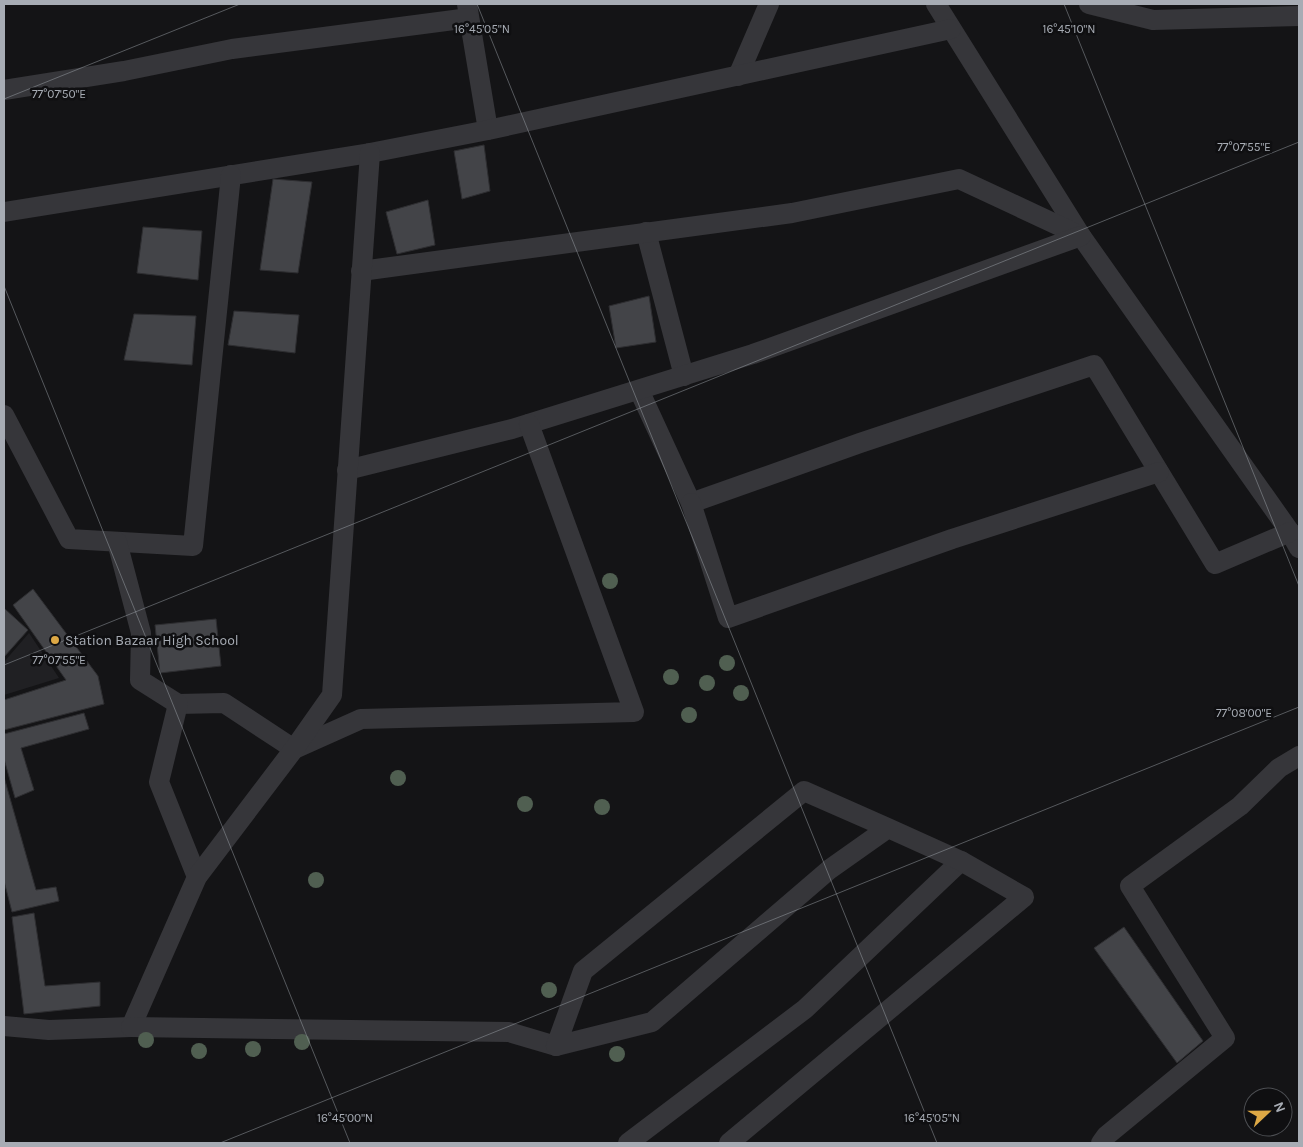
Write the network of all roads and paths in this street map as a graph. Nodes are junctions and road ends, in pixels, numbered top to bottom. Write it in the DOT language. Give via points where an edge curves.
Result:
graph roads {
  1 [pos="769,4"];
  2 [pos="936,4"];
  3 [pos="1089,4"];
  4 [pos="468,11"];
  5 [pos="1164,12"];
  6 [pos="1299,16"];
  7 [pos="951,29"];
  8 [pos="738,76"];
  9 [pos="4,90"];
  10 [pos="488,130"];
  11 [pos="370,153"];
  12 [pos="231,175"];
  13 [pos="4,212"];
  14 [pos="646,232"];
  15 [pos="1081,236"];
  16 [pos="361,271"];
  17 [pos="684,376"];
  18 [pos="640,390"];
  19 [pos="4,414"];
  20 [pos="529,424"];
  21 [pos="347,470"];
  22 [pos="1159,472"];
  23 [pos="691,503"];
  24 [pos="1295,540"];
  25 [pos="117,542"];
  26 [pos="178,704"];
  27 [pos="294,749"];
  28 [pos="1299,756"];
  29 [pos="888,828"];
  30 [pos="961,862"];
  31 [pos="197,878"];
  32 [pos="4,1026"];
  33 [pos="131,1027"];
  34 [pos="556,1046"];
  35 [pos="628,1143"];
  36 [pos="729,1143"];
  37 [pos="1101,1143"];
  1 -- 8 [label="street"];
  2 -- 7 [label="street"];
  3 -- 5 [label="street" via="1153,20"];
  4 -- 9 [label="street"];
  4 -- 10 [label="street"];
  5 -- 6 [label="street"];
  7 -- 8 [label="street"];
  7 -- 15 [label="street"];
  8 -- 10 [label="street"];
  10 -- 11 [label="street"];
  11 -- 12 [label="street"];
  11 -- 16 [label="street"];
  12 -- 13 [label="street"];
  12 -- 25 [label="street" via="193,546"];
  14 -- 15 [label="street" via="792,213 959,180"];
  14 -- 16 [label="street"];
  14 -- 17 [label="street"];
  15 -- 17 [label="street"];
  15 -- 24 [label="street"];
  16 -- 21 [label="street"];
  17 -- 18 [label="street"];
  18 -- 20 [label="street"];
  18 -- 23 [label="street"];
  19 -- 25 [label="street" via="69,539"];
  20 -- 21 [label="street"];
  20 -- 27 [label="street" via="634,712 361,719"];
  21 -- 27 [label="street" via="332,695"];
  22 -- 23 [label="street" via="1094,365"];
  22 -- 23 [label="street" via="952,539 728,618"];
  22 -- 24 [label="street" via="1215,564"];
  25 -- 26 [label="street" via="141,632 140,680"];
  26 -- 27 [label="street" via="224,703"];
  26 -- 31 [label="street" via="159,782"];
  27 -- 31 [label="street"];
  28 -- 37 [label="street" via="1279,768 1240,806 1130,886 1225,1038"];
  29 -- 30 [label="street"];
  29 -- 34 [label="street" via="830,869 652,1022"];
  29 -- 34 [label="street" via="804,792 582,971"];
  30 -- 35 [label="street" via="805,1009"];
  30 -- 36 [label="street" via="1024,898"];
  31 -- 33 [label="street"];
  32 -- 33 [label="street" via="48,1030"];
  33 -- 34 [label="street" via="509,1032"];
}
